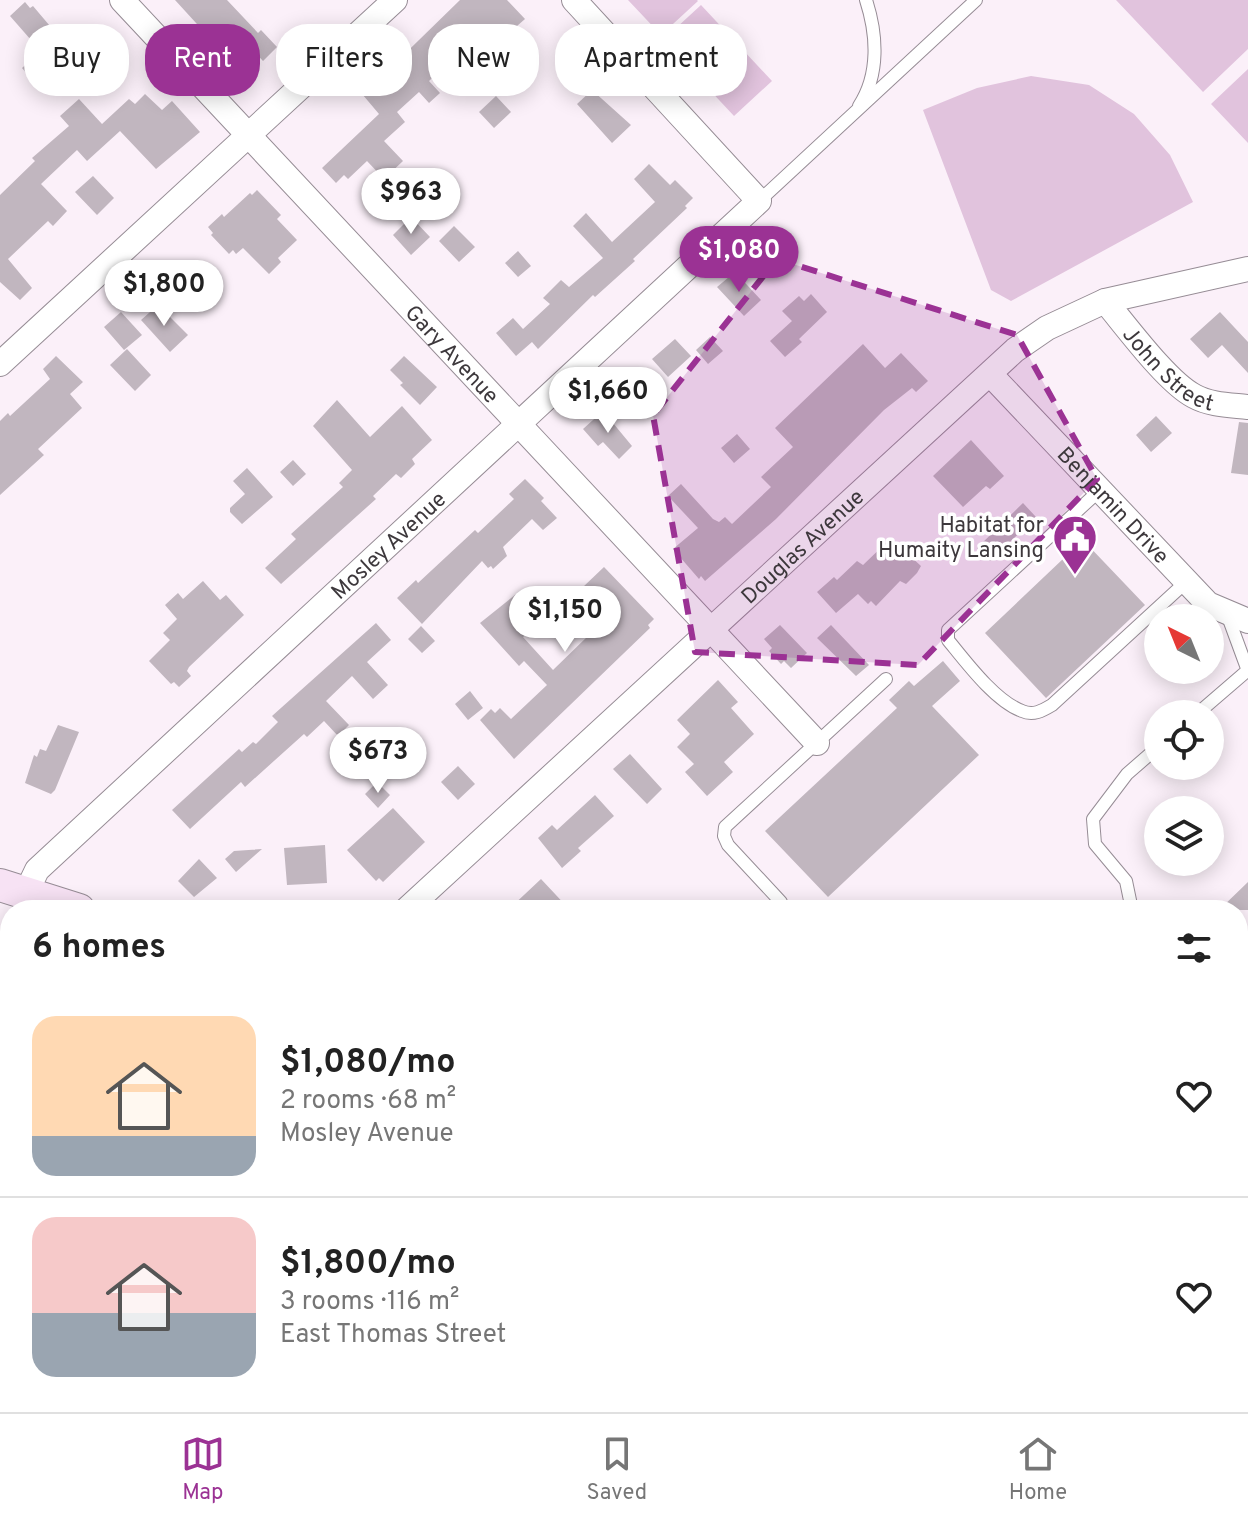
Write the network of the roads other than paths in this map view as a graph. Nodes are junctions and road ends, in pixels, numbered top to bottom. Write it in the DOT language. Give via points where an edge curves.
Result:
graph roads {
  1 [pos="122,0"];
  2 [pos="395,0"];
  3 [pos="574,0"];
  4 [pos="866,0"];
  5 [pos="976,0"];
  6 [pos="853,115"];
  7 [pos="249,135"];
  8 [pos="759,201"];
  9 [pos="1248,269"];
  10 [pos="1105,301"];
  11 [pos="0,364"];
  12 [pos="990,374"];
  13 [pos="1248,407"];
  14 [pos="519,424"];
  15 [pos="1100,490"];
  16 [pos="1186,582"];
  17 [pos="1238,618"];
  18 [pos="710,630"];
  19 [pos="1248,670"];
  20 [pos="886,679"];
  21 [pos="1213,700"];
  22 [pos="817,743"];
  23 [pos="1144,759"];
  24 [pos="13,889"];
  25 [pos="48,900"];
  26 [pos="417,900"];
  27 [pos="779,900"];
  28 [pos="1130,900"];
  1 -- 7 [label="street, Gary Avenue"];
  2 -- 7 [label="street"];
  3 -- 8 [label="street"];
  4 -- 6 [label="lane" via="874,72"];
  5 -- 6 [label="lane"];
  6 -- 8 [label="lane"];
  7 -- 11 [label="street"];
  7 -- 14 [label="street, Gary Avenue"];
  8 -- 14 [label="street, Mosley Avenue"];
  9 -- 10 [label="street, Douglas Avenue"];
  10 -- 12 [label="street, Douglas Avenue" via="1047,328"];
  10 -- 13 [label="street, John Street" via="1178,386 1213,403"];
  12 -- 15 [label="street, Benjamin Drive"];
  12 -- 18 [label="street, Douglas Avenue"];
  14 -- 18 [label="street, Gary Avenue"];
  14 -- 24 [label="street, Mosley Avenue"];
  15 -- 16 [label="street, Benjamin Drive"];
  15 -- 16 [label="lane" via="948,630 948,640 969,666 1006,701 1038,713"];
  16 -- 17 [label="street, Benjamin Drive" via="1208,604"];
  17 -- 19 [label="lane"];
  18 -- 22 [label="street, Gary Avenue"];
  18 -- 26 [label="street, Douglas Avenue"];
  19 -- 21 [label="lane"];
  20 -- 22 [label="lane"];
  22 -- 27 [label="lane" via="725,827 728,845"];
  23 -- 28 [label="lane" via="1093,819 1095,844 1126,881"];
  24 -- 25 [label="street"];
}
